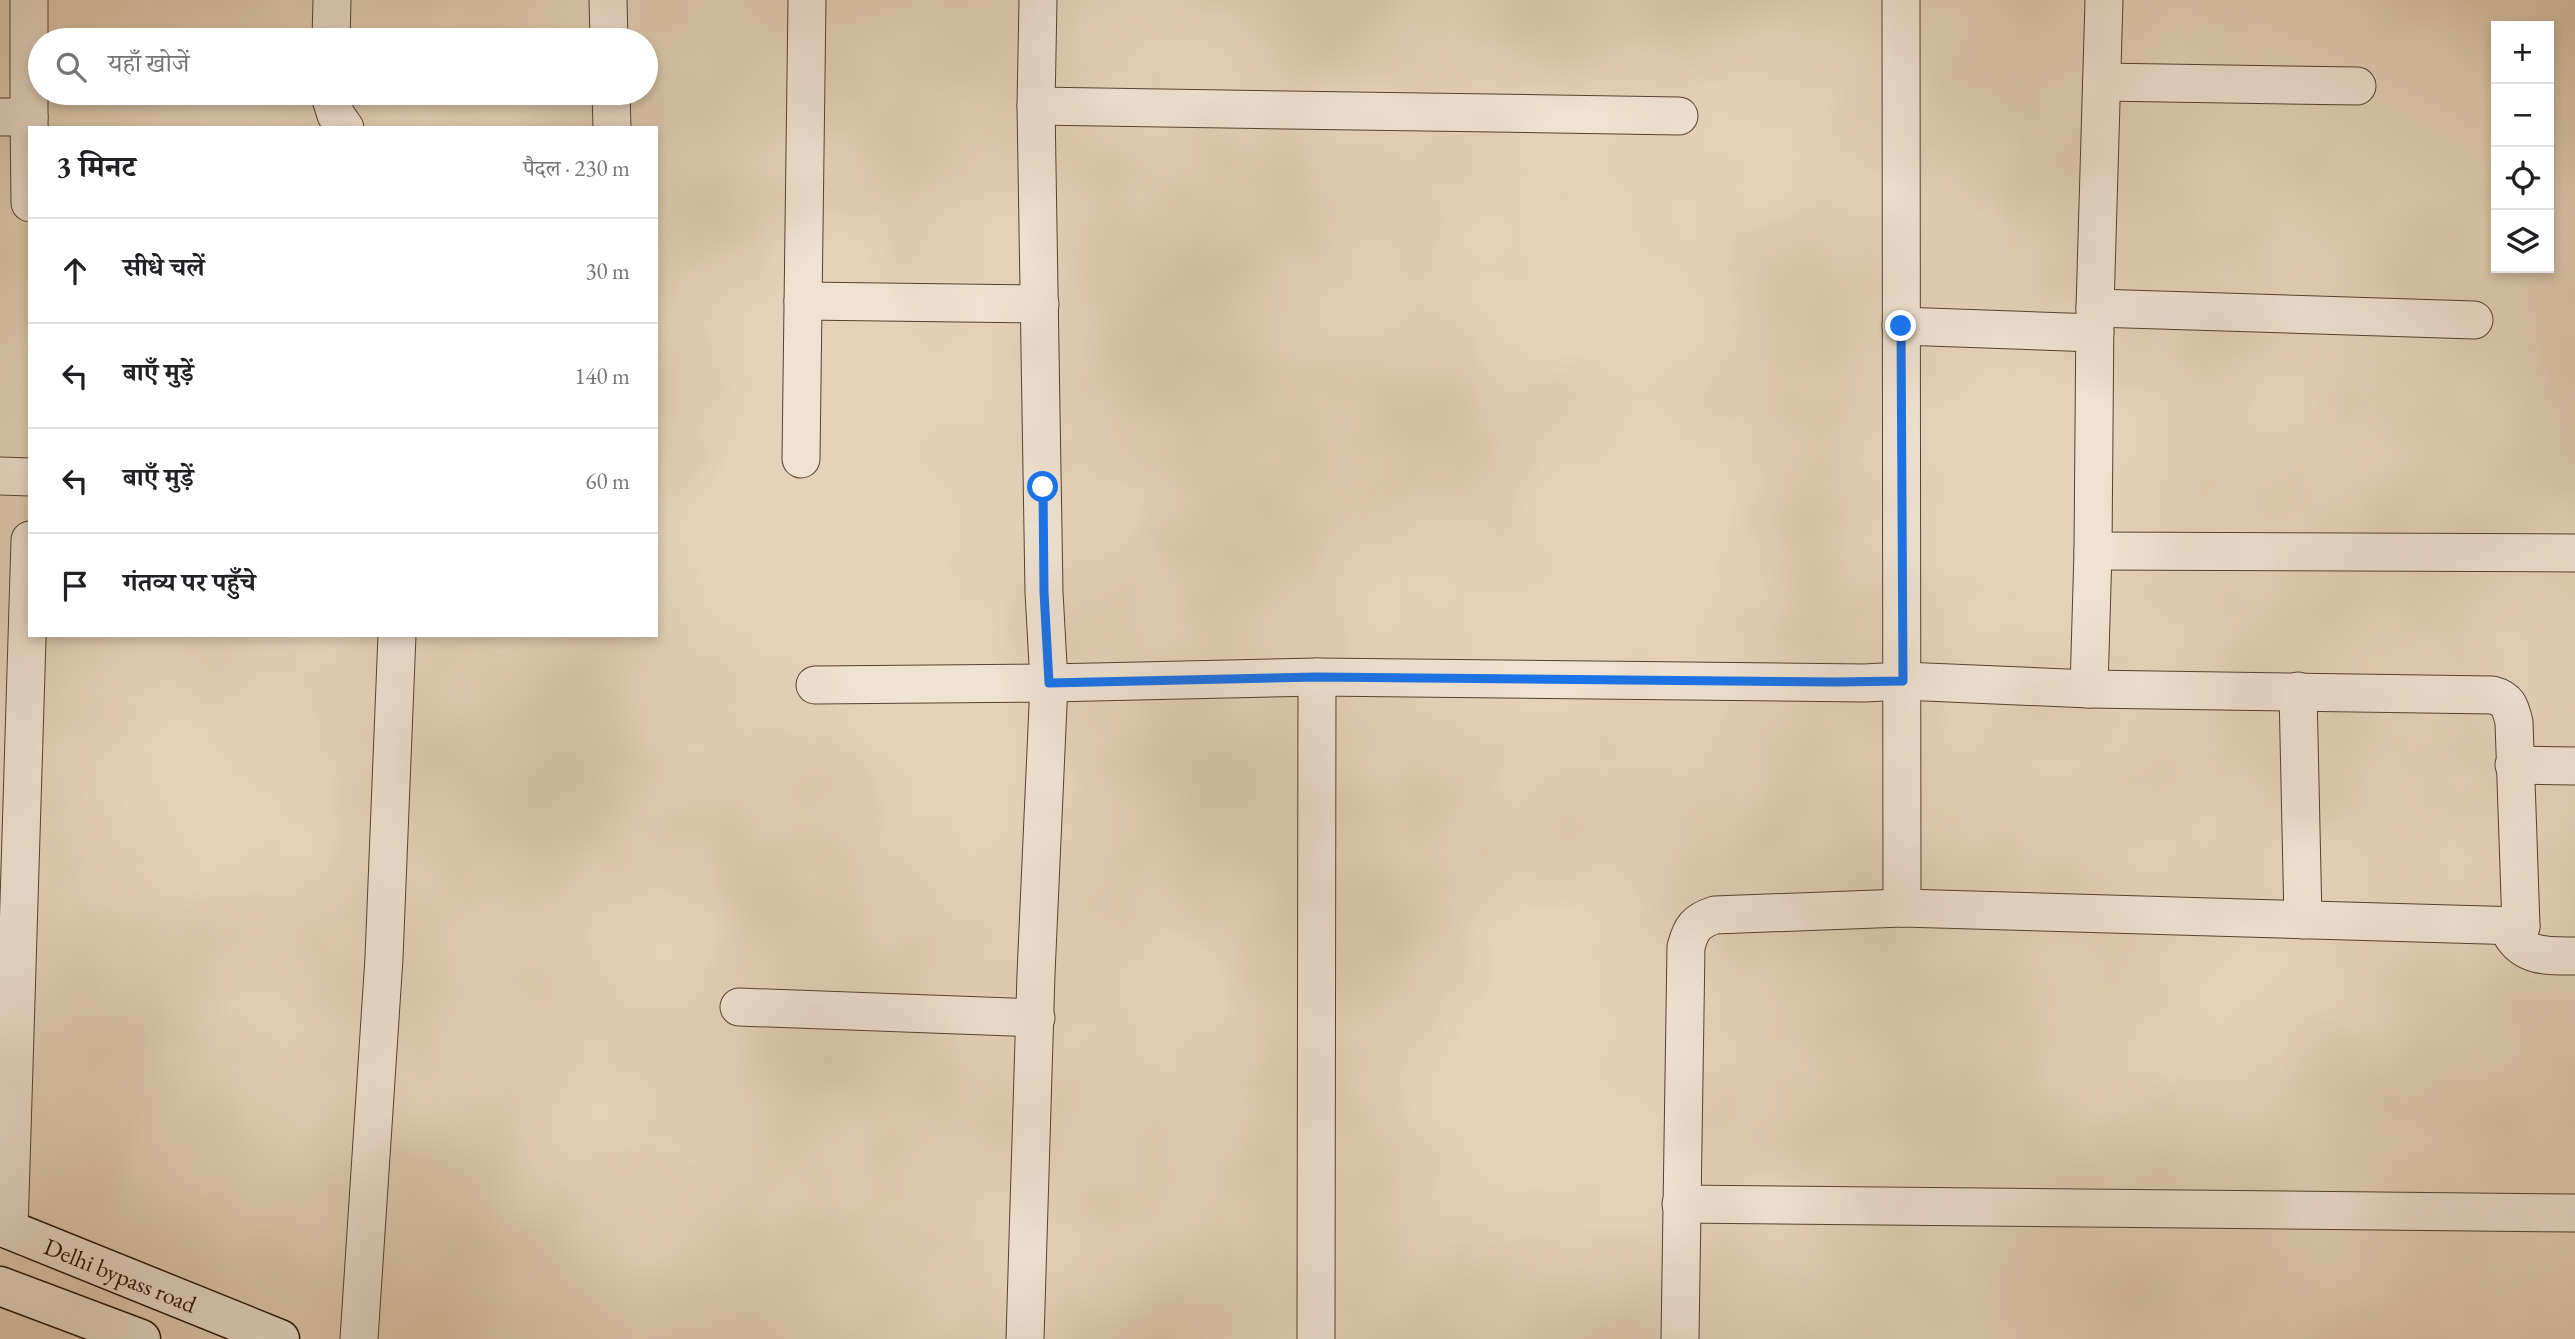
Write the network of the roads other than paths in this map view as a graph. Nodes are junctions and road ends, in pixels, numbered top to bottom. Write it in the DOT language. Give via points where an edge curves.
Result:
graph roads {
  1 [pos="29,0"];
  2 [pos="332,0"];
  3 [pos="608,0"];
  4 [pos="807,0"];
  5 [pos="1038,0"];
  6 [pos="1901,0"];
  7 [pos="2104,0"];
  8 [pos="331,28"];
  9 [pos="609,28"];
  10 [pos="2102,82"];
  11 [pos="2357,86"];
  12 [pos="333,105"];
  13 [pos="611,105"];
  14 [pos="1036,106"];
  15 [pos="1679,116"];
  16 [pos="14,117"];
  17 [pos="344,126"];
  18 [pos="612,126"];
  19 [pos="28,192"];
  20 [pos="803,301"];
  21 [pos="1040,304"];
  22 [pos="2474,320"];
  23 [pos="2095,321"];
  24 [pos="1901,326"];
  25 [pos="801,459"];
  26 [pos="0,476"];
  27 [pos="28,477"];
  28 [pos="2093,551"];
  29 [pos="2575,553"];
  30 [pos="28,595"];
  31 [pos="397,637"];
  32 [pos="1317,677"];
  33 [pos="1903,681"];
  34 [pos="1049,683"];
  35 [pos="814,685"];
  36 [pos="2089,689"];
  37 [pos="2298,691"];
  38 [pos="2514,765"];
  39 [pos="2575,766"];
  40 [pos="1902,908"];
  41 [pos="2303,920"];
  42 [pos="2521,926"];
  43 [pos="2575,956"];
  44 [pos="739,1007"];
  45 [pos="1036,1018"];
  46 [pos="1681,1204"];
  47 [pos="2575,1213"];
  48 [pos="5,1228"];
  49 [pos="0,1286"];
  50 [pos="119,1335"];
  51 [pos="281,1339"];
  52 [pos="359,1339"];
  53 [pos="1025,1339"];
  54 [pos="1316,1339"];
  55 [pos="1680,1339"];
  1 -- 16 [label="street"];
  2 -- 8 [label="street"];
  3 -- 9 [label="street"];
  4 -- 20 [label="street"];
  5 -- 14 [label="street"];
  6 -- 24 [label="street"];
  7 -- 10 [label="street"];
  10 -- 11 [label="street"];
  10 -- 23 [label="street"];
  12 -- 17 [label="street"];
  13 -- 18 [label="street"];
  14 -- 15 [label="street"];
  14 -- 21 [label="street"];
  16 -- 19 [label="street"];
  20 -- 21 [label="street"];
  20 -- 25 [label="street"];
  21 -- 34 [label="street"];
  22 -- 23 [label="street"];
  23 -- 24 [label="street"];
  23 -- 28 [label="street"];
  24 -- 33 [label="street"];
  26 -- 27 [label="street"];
  28 -- 29 [label="street"];
  28 -- 36 [label="street"];
  30 -- 48 [label="street"];
  31 -- 52 [label="street" via="384,958"];
  32 -- 33 [label="street"];
  32 -- 34 [label="street"];
  32 -- 54 [label="street"];
  33 -- 36 [label="street"];
  33 -- 40 [label="street"];
  34 -- 35 [label="street"];
  34 -- 45 [label="street"];
  36 -- 37 [label="street"];
  37 -- 38 [label="street" via="2503,698 2510,704 2514,722"];
  37 -- 41 [label="street"];
  38 -- 39 [label="street"];
  38 -- 42 [label="street"];
  40 -- 41 [label="street"];
  40 -- 46 [label="street" via="1715,915 1691,929 1686,947"];
  41 -- 42 [label="street"];
  42 -- 43 [label="street" via="2511,934 2518,946 2530,953"];
  44 -- 45 [label="street"];
  45 -- 53 [label="street"];
  46 -- 47 [label="street"];
  46 -- 55 [label="street"];
  48 -- 51 [label="main road, Delhi bypass road"];
  49 -- 50 [label="main road"];
}
